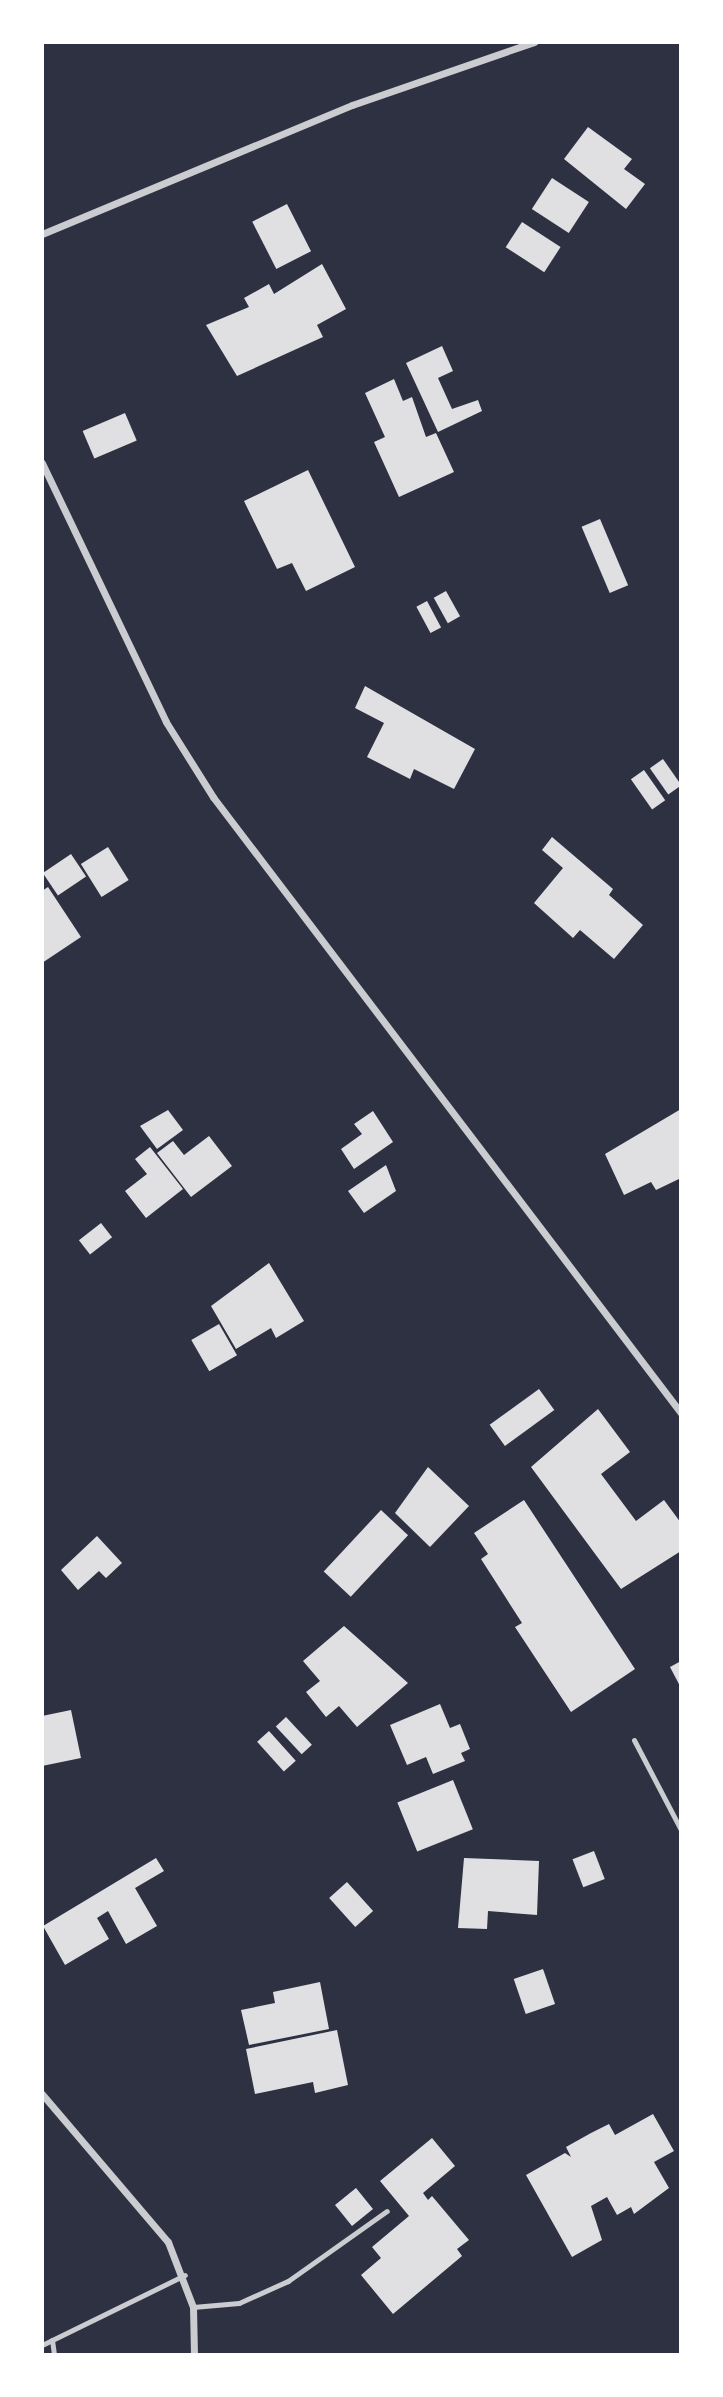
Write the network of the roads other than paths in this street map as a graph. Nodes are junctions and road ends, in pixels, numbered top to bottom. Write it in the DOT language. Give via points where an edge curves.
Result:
graph roads {
  1 [pos="534,42"];
  2 [pos="42,234"];
  3 [pos="42,463"];
  4 [pos="681,1413"];
  5 [pos="634,1740"];
  6 [pos="681,1830"];
  7 [pos="42,2094"];
  8 [pos="387,2211"];
  9 [pos="185,2275"];
  10 [pos="193,2307"];
  11 [pos="52,2340"];
  12 [pos="42,2345"];
  13 [pos="54,2355"];
  14 [pos="194,2355"];
  1 -- 2 [label="street" via="352,105"];
  3 -- 4 [label="street" via="154,699 213,797"];
  5 -- 6 [label="lane"];
  7 -- 9 [label="street" via="144,2209"];
  8 -- 10 [label="lane" via="288,2281 239,2303"];
  9 -- 10 [label="street"];
  9 -- 11 [label="lane"];
  10 -- 14 [label="street"];
  11 -- 12 [label="lane"];
  11 -- 13 [label="lane"];
}
